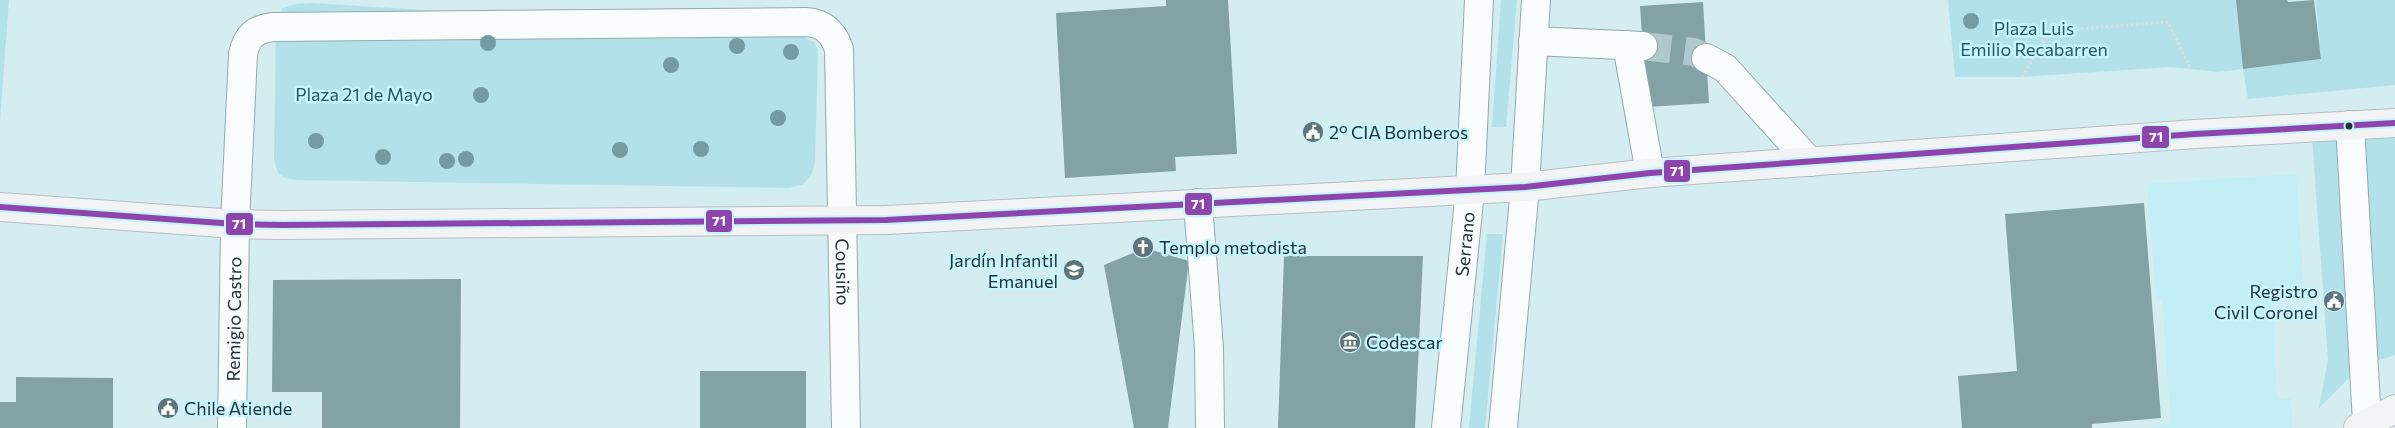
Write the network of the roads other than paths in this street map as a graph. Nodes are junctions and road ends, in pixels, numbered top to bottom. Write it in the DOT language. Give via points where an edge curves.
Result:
graph roads {
  1 [pos="1479,0"];
  2 [pos="1536,0"];
  3 [pos="252,34"];
  4 [pos="1533,41"];
  5 [pos="1706,58"];
  6 [pos="2395,123"];
  7 [pos="2350,125"];
  8 [pos="1810,162"];
  9 [pos="1650,173"];
  10 [pos="1525,187"];
  11 [pos="1470,190"];
  12 [pos="1198,203"];
  13 [pos="0,208"];
  14 [pos="842,222"];
  15 [pos="235,224"];
  16 [pos="2395,409"];
  17 [pos="2363,425"];
  18 [pos="232,428"];
  19 [pos="846,428"];
  20 [pos="1210,428"];
  21 [pos="1446,428"];
  22 [pos="1503,428"];
  1 -- 11 [label="street, Serrano"];
  2 -- 4 [label="street"];
  3 -- 14 [label="street, Cousiño" via="272,27 817,23 835,37 839,49"];
  3 -- 15 [label="street, Remigio Castro" via="246,42 244,54"];
  4 -- 9 [label="street" via="1635,45"];
  4 -- 10 [label="street"];
  5 -- 8 [label="street" via="1725,68"];
  6 -- 7 [label="main road"];
  7 -- 8 [label="main road"];
  7 -- 17 [label="street"];
  8 -- 9 [label="main road"];
  9 -- 10 [label="main road"];
  10 -- 11 [label="main road"];
  10 -- 22 [label="street"];
  11 -- 12 [label="main road"];
  11 -- 21 [label="street, Serrano"];
  12 -- 14 [label="main road"];
  12 -- 20 [label="street" via="1209,348"];
  13 -- 15 [label="main road"];
  14 -- 15 [label="main road"];
  14 -- 19 [label="street, Cousiño"];
  15 -- 18 [label="street, Remigio Castro"];
  16 -- 17 [label="main road"];
}
